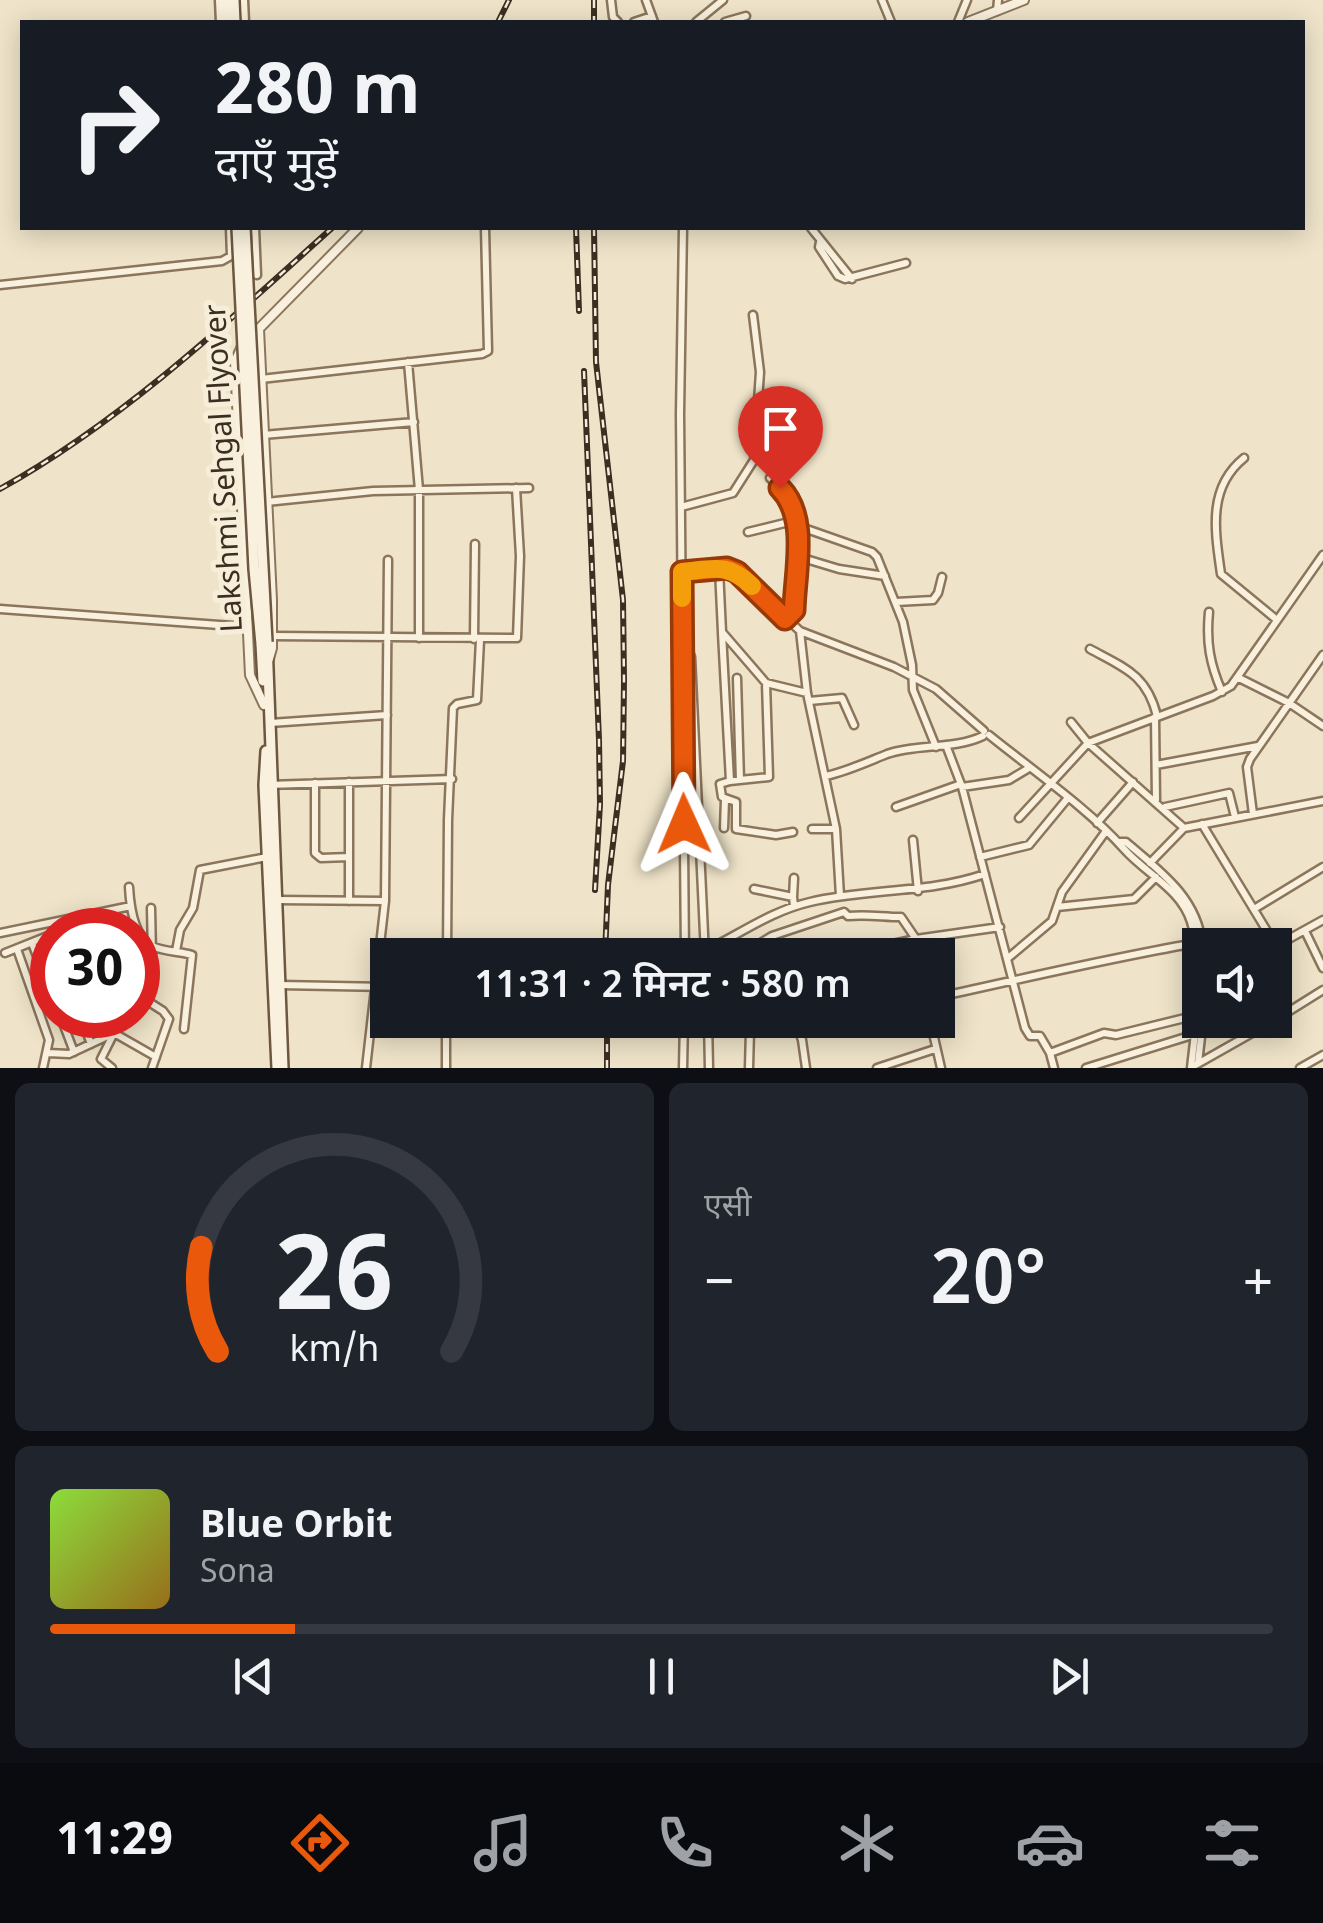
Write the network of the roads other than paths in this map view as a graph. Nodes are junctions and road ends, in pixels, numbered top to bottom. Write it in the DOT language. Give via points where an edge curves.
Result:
graph roads {
  1 [pos="646,0"];
  2 [pos="723,0"];
  3 [pos="998,0"];
  4 [pos="1024,0"];
  5 [pos="714,3"];
  6 [pos="997,10"];
  7 [pos="746,16"];
  8 [pos="653,19"];
  9 [pos="731,20"];
  10 [pos="973,20"];
  11 [pos="234,230"];
  12 [pos="234,230"];
  13 [pos="245,230"];
  14 [pos="255,230"];
  15 [pos="356,230"];
  16 [pos="485,230"];
  17 [pos="683,230"];
  18 [pos="812,230"];
  19 [pos="906,263"];
  20 [pos="257,274"];
  21 [pos="0,285"];
  22 [pos="753,315"];
  23 [pos="258,329"];
  24 [pos="408,362"];
  25 [pos="260,379"];
  26 [pos="414,422"];
  27 [pos="263,434"];
  28 [pos="1244,458"];
  29 [pos="770,478"];
  30 [pos="516,488"];
  31 [pos="529,488"];
  32 [pos="419,490"];
  33 [pos="266,502"];
  34 [pos="681,506"];
  35 [pos="798,523"];
  36 [pos="748,532"];
  37 [pos="475,544"];
  38 [pos="796,556"];
  39 [pos="1323,556"];
  40 [pos="388,560"];
  41 [pos="720,568"];
  42 [pos="682,572"];
  43 [pos="886,576"];
  44 [pos="942,577"];
  45 [pos="896,602"];
  46 [pos="0,609"];
  47 [pos="1209,612"];
  48 [pos="785,619"];
  49 [pos="1277,620"];
  50 [pos="247,627"];
  51 [pos="800,631"];
  52 [pos="722,632"];
  53 [pos="682,636"];
  54 [pos="387,637"];
  55 [pos="419,638"];
  56 [pos="477,639"];
  57 [pos="267,641"];
  58 [pos="1090,649"];
  59 [pos="1323,655"];
  60 [pos="912,677"];
  61 [pos="737,678"];
  62 [pos="1239,678"];
  63 [pos="766,683"];
  64 [pos="1222,692"];
  65 [pos="808,697"];
  66 [pos="1290,704"];
  67 [pos="264,705"];
  68 [pos="386,715"];
  69 [pos="1156,716"];
  70 [pos="1071,722"];
  71 [pos="270,723"];
  72 [pos="854,725"];
  73 [pos="1323,726"];
  74 [pos="985,734"];
  75 [pos="1088,743"];
  76 [pos="946,745"];
  77 [pos="1259,745"];
  78 [pos="936,746"];
  79 [pos="1156,765"];
  80 [pos="1029,768"];
  81 [pos="826,776"];
  82 [pos="452,779"];
  83 [pos="740,780"];
  84 [pos="387,781"];
  85 [pos="730,781"];
  86 [pos="349,782"];
  87 [pos="1133,782"];
  88 [pos="315,784"];
  89 [pos="1048,784"];
  90 [pos="268,785"];
  91 [pos="962,786"];
  92 [pos="725,799"];
  93 [pos="1067,800"];
  94 [pos="1323,801"];
  95 [pos="1156,802"];
  96 [pos="896,808"];
  97 [pos="1164,808"];
  98 [pos="1253,814"];
  99 [pos="1235,817"];
  100 [pos="1019,818"];
  101 [pos="1098,823"];
  102 [pos="1202,824"];
  103 [pos="724,828"];
  104 [pos="1184,828"];
  105 [pos="836,829"];
  106 [pos="812,830"];
  107 [pos="1106,831"];
  108 [pos="792,832"];
  109 [pos="913,840"];
  110 [pos="267,856"];
  111 [pos="980,856"];
  112 [pos="349,857"];
  113 [pos="1148,865"];
  114 [pos="1323,867"];
  115 [pos="985,874"];
  116 [pos="1156,877"];
  117 [pos="794,878"];
  118 [pos="129,887"];
  119 [pos="754,889"];
  120 [pos="918,890"];
  121 [pos="840,896"];
  122 [pos="1181,897"];
  123 [pos="276,900"];
  124 [pos="349,901"];
  125 [pos="385,901"];
  126 [pos="794,901"];
  127 [pos="131,906"];
  128 [pos="1057,906"];
  129 [pos="122,908"];
  130 [pos="1254,909"];
  131 [pos="1323,920"];
  132 [pos="30,927"];
  133 [pos="1000,927"];
  134 [pos="1194,928"];
  135 [pos="1265,928"];
  136 [pos="1305,931"];
  137 [pos="0,933"];
  138 [pos="380,938"];
  139 [pos="446,938"];
  140 [pos="685,938"];
  141 [pos="704,938"];
  142 [pos="730,938"];
  143 [pos="769,938"];
  144 [pos="915,938"];
  145 [pos="923,938"];
  146 [pos="1292,938"];
  147 [pos="30,943"];
  148 [pos="1182,946"];
  149 [pos="160,948"];
  150 [pos="17,949"];
  151 [pos="176,951"];
  152 [pos="5,954"];
  153 [pos="1008,958"];
  154 [pos="1323,968"];
  155 [pos="1013,980"];
  156 [pos="276,985"];
  157 [pos="370,987"];
  158 [pos="1323,990"];
  159 [pos="955,992"];
  160 [pos="160,1009"];
  161 [pos="1292,1009"];
  162 [pos="1182,1020"];
  163 [pos="370,1028"];
  164 [pos="184,1029"];
  165 [pos="1182,1037"];
  166 [pos="69,1038"];
  167 [pos="89,1038"];
  168 [pos="104,1038"];
  169 [pos="112,1038"];
  170 [pos="123,1038"];
  171 [pos="446,1038"];
  172 [pos="684,1038"];
  173 [pos="708,1038"];
  174 [pos="750,1038"];
  175 [pos="802,1038"];
  176 [pos="933,1038"];
  177 [pos="1198,1038"];
  178 [pos="1244,1038"];
  179 [pos="91,1044"];
  180 [pos="935,1049"];
  181 [pos="74,1052"];
  182 [pos="48,1053"];
  183 [pos="1050,1053"];
  184 [pos="1323,1055"];
  185 [pos="156,1057"];
  186 [pos="1195,1067"];
  187 [pos="43,1068"];
  188 [pos="112,1068"];
  189 [pos="152,1068"];
  190 [pos="280,1068"];
  191 [pos="366,1068"];
  192 [pos="446,1068"];
  193 [pos="683,1068"];
  194 [pos="709,1068"];
  195 [pos="749,1068"];
  196 [pos="806,1068"];
  197 [pos="883,1068"];
  198 [pos="941,1068"];
  199 [pos="1054,1068"];
  200 [pos="1086,1068"];
  201 [pos="1302,1068"];
  1 -- 8 [label="street"];
  2 -- 5 [label="street"];
  3 -- 6 [label="street"];
  4 -- 6 [label="street"];
  6 -- 10 [label="street"];
  7 -- 9 [label="street"];
  11 -- 21 [label="street" via="231,256 219,262"];
  12 -- 57 [label="main road, Lakshmi Sehgal Flyover, bridge" via="254,569"];
  13 -- 57 [label="main road, Lakshmi Sehgal Flyover, bridge"];
  14 -- 20 [label="street"];
  15 -- 23 [label="street"];
  16 -- 24 [label="street" via="488,351"];
  17 -- 34 [label="street"];
  18 -- 19 [label="street" via="852,279"];
  22 -- 34 [label="street" via="760,380 753,463 733,493"];
  23 -- 25 [label="street"];
  23 -- 50 [label="street" via="242,346 235,369"];
  24 -- 25 [label="street"];
  24 -- 26 [label="street"];
  25 -- 27 [label="street"];
  26 -- 27 [label="street"];
  26 -- 32 [label="street"];
  27 -- 33 [label="street"];
  28 -- 49 [label="street" via="1227,476 1214,511 1221,574"];
  29 -- 35 [label="street" via="790,498"];
  30 -- 31 [label="street"];
  30 -- 32 [label="street"];
  30 -- 56 [label="street" via="519,634"];
  32 -- 33 [label="street"];
  32 -- 55 [label="street"];
  33 -- 57 [label="street"];
  34 -- 42 [label="street"];
  35 -- 36 [label="street"];
  35 -- 38 [label="street"];
  35 -- 43 [label="street" via="872,552"];
  37 -- 56 [label="street"];
  38 -- 43 [label="street"];
  38 -- 48 [label="street" via="794,610"];
  39 -- 49 [label="street"];
  40 -- 54 [label="street"];
  41 -- 42 [label="street"];
  41 -- 48 [label="street" via="737,572"];
  41 -- 52 [label="street"];
  42 -- 53 [label="street"];
  43 -- 45 [label="street"];
  44 -- 45 [label="street" via="933,600"];
  45 -- 60 [label="street"];
  46 -- 50 [label="street"];
  47 -- 64 [label="street" via="1210,665"];
  48 -- 51 [label="street"];
  49 -- 62 [label="street"];
  50 -- 67 [label="street" via="250,675"];
  51 -- 60 [label="street"];
  51 -- 65 [label="street"];
  52 -- 63 [label="street"];
  52 -- 85 [label="street"];
  53 -- 140 [label="street"];
  53 -- 141 [label="street" via="691,657"];
  54 -- 55 [label="street"];
  54 -- 57 [label="street"];
  54 -- 68 [label="street"];
  55 -- 56 [label="street"];
  56 -- 82 [label="street" via="477,700 453,708"];
  57 -- 67 [label="main road, Lakshmi Sehgal Flyover"];
  57 -- 71 [label="main road, Lakshmi Sehgal Flyover"];
  58 -- 69 [label="street" via="1144,683"];
  59 -- 66 [label="street"];
  60 -- 74 [label="street" via="936,689"];
  60 -- 78 [label="street"];
  61 -- 83 [label="street"];
  62 -- 64 [label="street"];
  62 -- 66 [label="street"];
  63 -- 65 [label="street"];
  63 -- 83 [label="street" via="770,774"];
  64 -- 69 [label="street"];
  65 -- 72 [label="street" via="842,698"];
  65 -- 81 [label="street"];
  66 -- 73 [label="street"];
  66 -- 77 [label="street"];
  67 -- 90 [label="main road, Lakshmi Sehgal Flyover"];
  68 -- 71 [label="street"];
  68 -- 84 [label="street"];
  69 -- 75 [label="street"];
  69 -- 79 [label="street"];
  70 -- 75 [label="street"];
  71 -- 90 [label="main road, Lakshmi Sehgal Flyover"];
  74 -- 76 [label="street"];
  74 -- 80 [label="street"];
  75 -- 87 [label="street"];
  75 -- 89 [label="street"];
  76 -- 78 [label="street"];
  76 -- 91 [label="street"];
  77 -- 79 [label="street"];
  77 -- 98 [label="street" via="1248,767"];
  78 -- 81 [label="street"];
  79 -- 95 [label="street"];
  80 -- 89 [label="street"];
  80 -- 91 [label="street" via="1009,780"];
  81 -- 105 [label="street"];
  82 -- 84 [label="street"];
  82 -- 139 [label="street"];
  83 -- 85 [label="street"];
  84 -- 86 [label="street"];
  84 -- 125 [label="street"];
  85 -- 92 [label="street" via="720,784"];
  86 -- 88 [label="street"];
  86 -- 112 [label="street"];
  87 -- 95 [label="street"];
  87 -- 101 [label="street"];
  88 -- 90 [label="street"];
  88 -- 112 [label="street" via="315,853"];
  89 -- 93 [label="street"];
  89 -- 100 [label="street"];
  90 -- 110 [label="main road"];
  90 -- 123 [label="main road"];
  91 -- 96 [label="street"];
  91 -- 111 [label="street"];
  92 -- 103 [label="street"];
  92 -- 108 [label="street" via="736,802 736,829"];
  93 -- 101 [label="street"];
  93 -- 111 [label="street" via="1029,845"];
  94 -- 98 [label="street"];
  95 -- 97 [label="street"];
  97 -- 99 [label="street" via="1229,794"];
  97 -- 104 [label="street"];
  98 -- 99 [label="street"];
  99 -- 102 [label="street"];
  101 -- 107 [label="street"];
  102 -- 104 [label="street"];
  102 -- 130 [label="street"];
  104 -- 113 [label="street"];
  105 -- 106 [label="street"];
  105 -- 121 [label="street"];
  107 -- 113 [label="street"];
  107 -- 128 [label="street"];
  109 -- 120 [label="street"];
  110 -- 151 [label="street" via="200,870"];
  110 -- 156 [label="main road"];
  111 -- 115 [label="street"];
  112 -- 124 [label="street"];
  113 -- 116 [label="street"];
  113 -- 122 [label="street"];
  114 -- 130 [label="street"];
  115 -- 120 [label="street"];
  115 -- 133 [label="street"];
  116 -- 122 [label="street"];
  116 -- 128 [label="street" via="1134,899"];
  117 -- 126 [label="street"];
  118 -- 127 [label="street"];
  119 -- 126 [label="street"];
  120 -- 121 [label="street"];
  121 -- 126 [label="street"];
  122 -- 134 [label="street"];
  123 -- 124 [label="street"];
  123 -- 156 [label="main road"];
  124 -- 125 [label="street"];
  125 -- 138 [label="street"];
  126 -- 142 [label="street"];
  127 -- 129 [label="street"];
  128 -- 153 [label="street" via="1050,924"];
  130 -- 135 [label="street"];
  131 -- 136 [label="street"];
  132 -- 137 [label="street"];
  133 -- 145 [label="street"];
  133 -- 153 [label="street"];
  136 -- 146 [label="street"];
  136 -- 154 [label="street"];
  143 -- 144 [label="street" via="844,912 901,918"];
  147 -- 150 [label="street"];
  148 -- 155 [label="street"];
  149 -- 151 [label="street"];
  150 -- 152 [label="street"];
  150 -- 182 [label="street"];
  151 -- 164 [label="street" via="193,958"];
  153 -- 155 [label="street"];
  155 -- 159 [label="street"];
  155 -- 183 [label="street" via="1027,1033 1040,1036"];
  156 -- 157 [label="street"];
  156 -- 190 [label="main road"];
  158 -- 161 [label="street"];
  160 -- 185 [label="street" via="169,1019"];
  162 -- 183 [label="street" via="1104,1033"];
  163 -- 191 [label="street"];
  165 -- 200 [label="street"];
  166 -- 181 [label="street"];
  167 -- 179 [label="street"];
  168 -- 179 [label="street"];
  169 -- 188 [label="street" via="101,1059"];
  170 -- 185 [label="street"];
  171 -- 192 [label="street"];
  172 -- 193 [label="street"];
  173 -- 194 [label="street"];
  174 -- 195 [label="street"];
  175 -- 196 [label="street"];
  176 -- 180 [label="street"];
  177 -- 186 [label="street"];
  178 -- 186 [label="street"];
  179 -- 181 [label="street"];
  180 -- 197 [label="street"];
  180 -- 198 [label="street"];
  181 -- 182 [label="street"];
  182 -- 187 [label="street"];
  183 -- 199 [label="street"];
  184 -- 201 [label="street"];
  185 -- 189 [label="street"];
}
